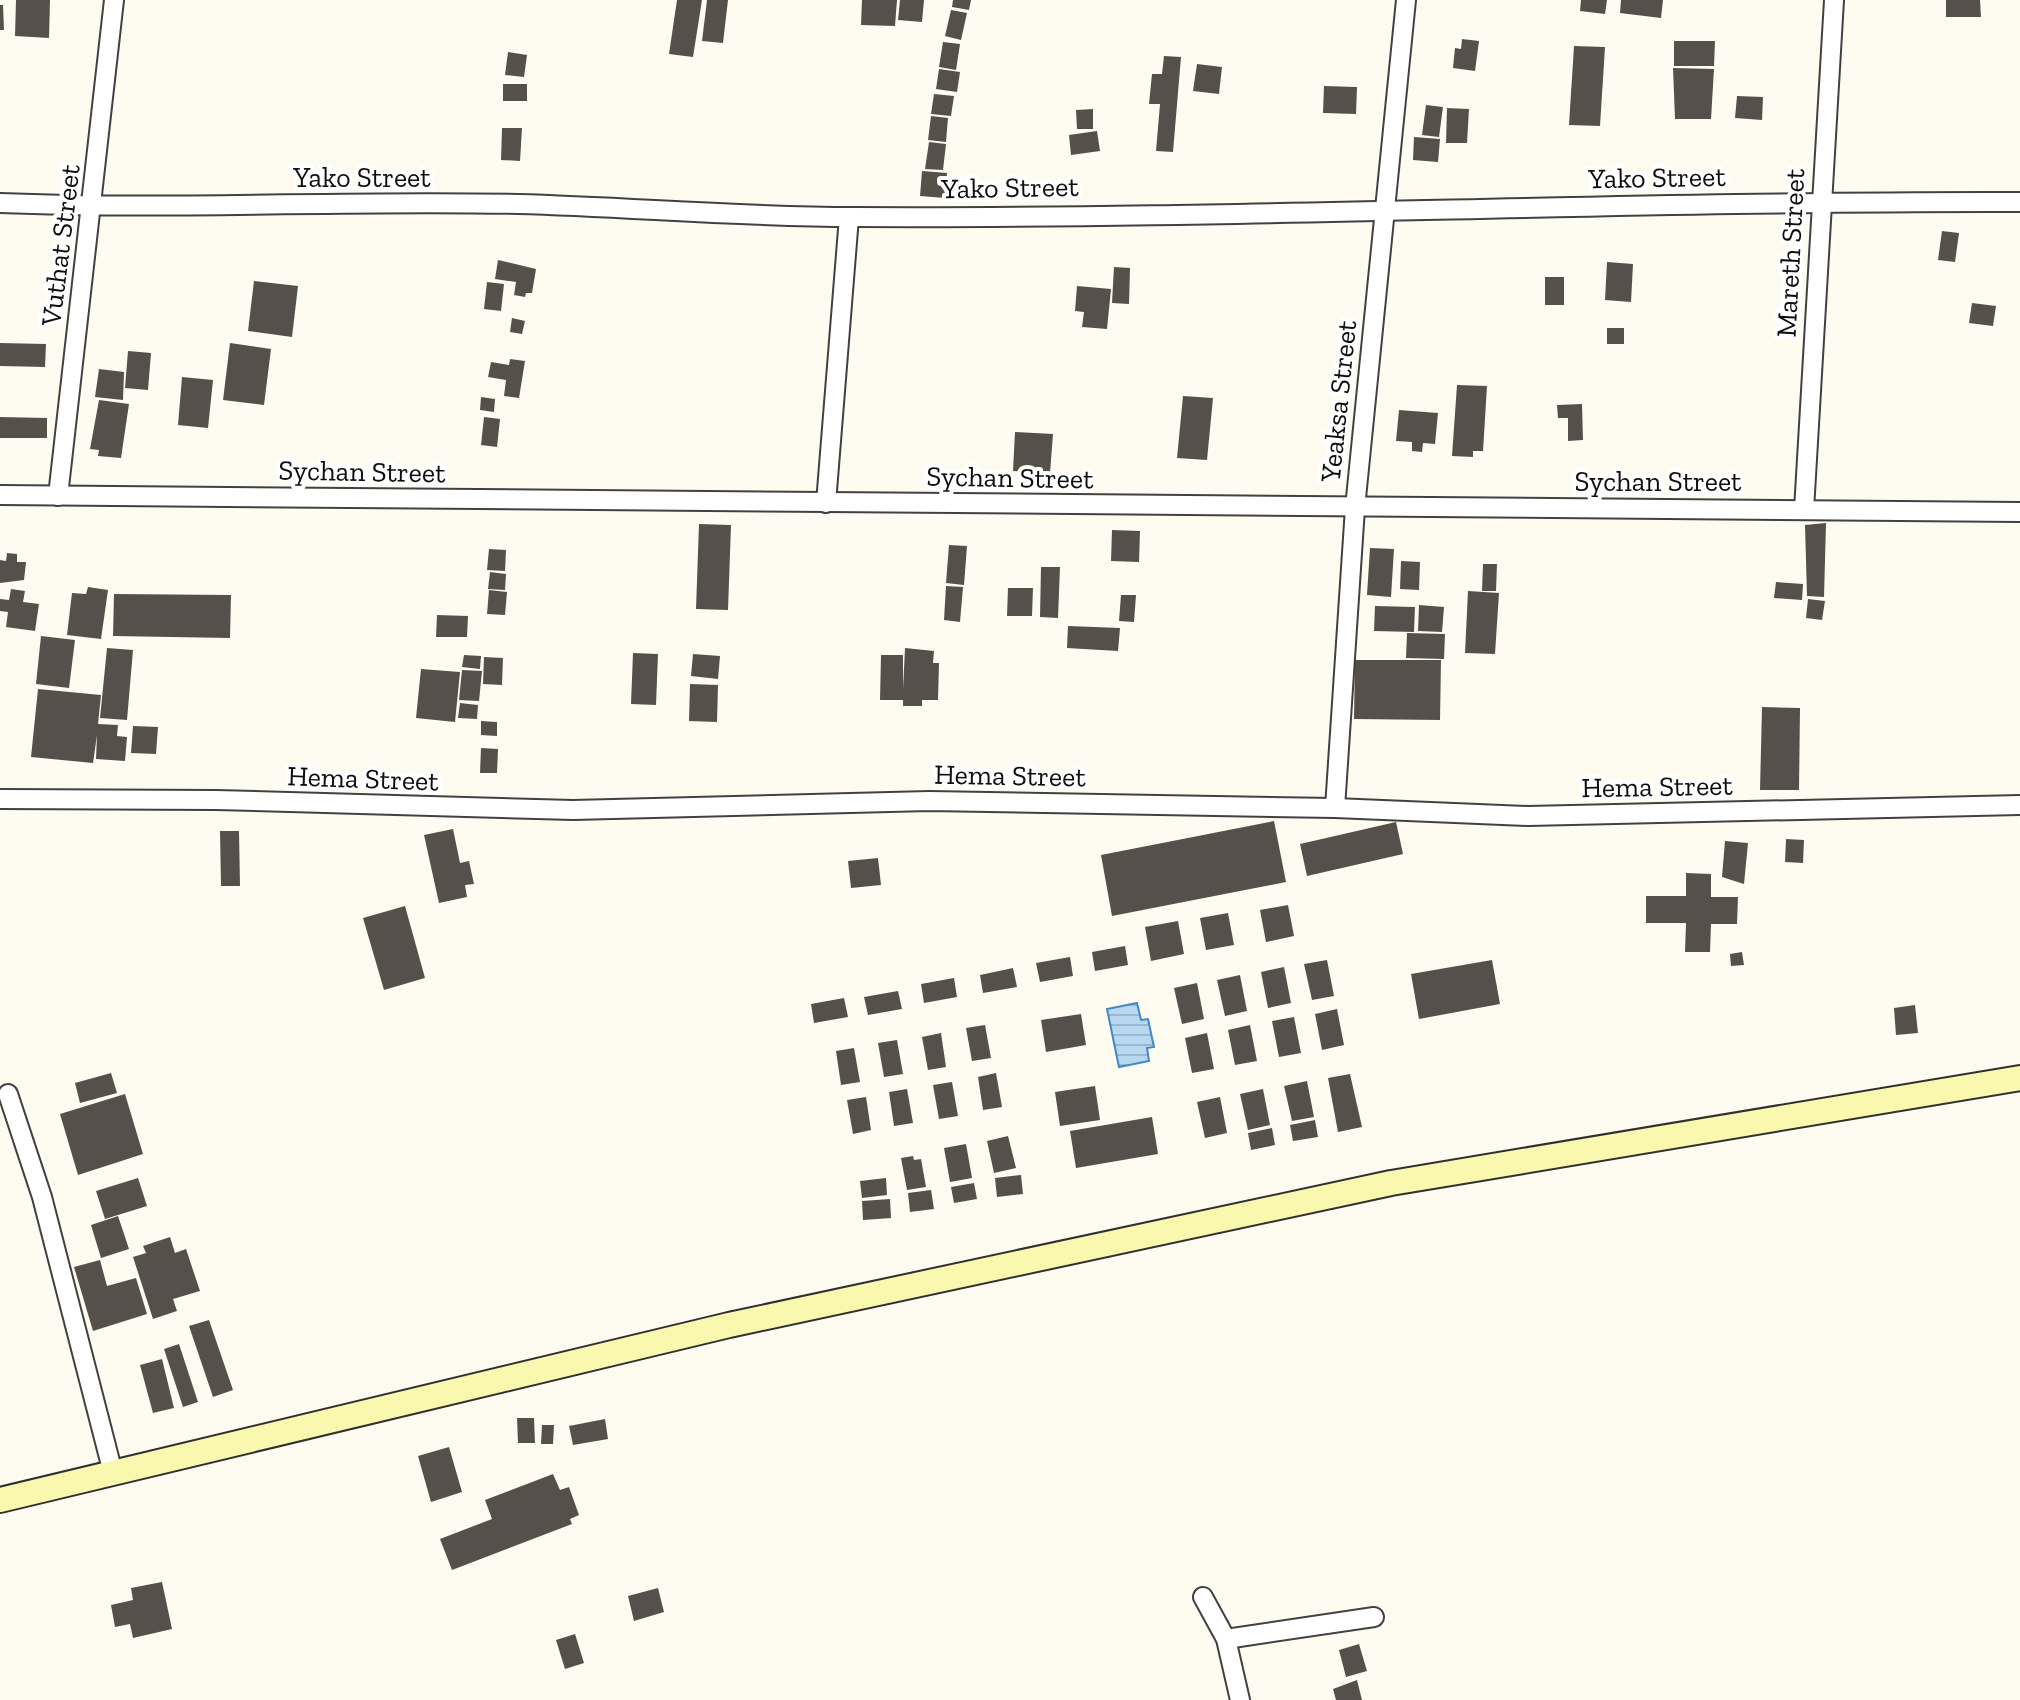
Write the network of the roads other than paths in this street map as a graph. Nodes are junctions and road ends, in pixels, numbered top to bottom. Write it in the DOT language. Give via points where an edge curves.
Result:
graph roads {
  1 [pos="114,0"];
  2 [pos="1406,0"];
  3 [pos="1834,0"];
  4 [pos="1821,201"];
  5 [pos="2020,202"];
  6 [pos="0,203"];
  7 [pos="93,207"];
  8 [pos="1386,212"];
  9 [pos="849,217"];
  10 [pos="0,495"];
  11 [pos="58,496"];
  12 [pos="826,503"];
  13 [pos="1355,508"];
  14 [pos="1804,510"];
  15 [pos="2020,512"];
  16 [pos="0,799"];
  17 [pos="2020,805"];
  18 [pos="1335,808"];
  19 [pos="2020,1078"];
  20 [pos="8,1094"];
  21 [pos="113,1473"];
  22 [pos="0,1500"];
  23 [pos="1203,1597"];
  24 [pos="1374,1617"];
  25 [pos="1226,1639"];
  26 [pos="1240,1700"];
  1 -- 7 [label="street, Vuthat Street"];
  2 -- 8 [label="street, Yeaksa Street"];
  3 -- 4 [label="street, Mareth Street"];
  4 -- 5 [label="street, Yako Street"];
  4 -- 8 [label="street, Yako Street"];
  4 -- 14 [label="street, Mareth Street"];
  6 -- 7 [label="street, Yako Street"];
  7 -- 9 [label="street, Yako Street" via="515,204"];
  7 -- 11 [label="street, Vuthat Street"];
  8 -- 9 [label="street, Yako Street"];
  8 -- 13 [label="street, Yeaksa Street"];
  9 -- 12 [label="street"];
  10 -- 11 [label="street, Sychan Street"];
  11 -- 12 [label="street, Sychan Street"];
  12 -- 13 [label="street, Sychan Street"];
  13 -- 14 [label="street, Sychan Street"];
  13 -- 18 [label="street, Yeaksa Street"];
  14 -- 15 [label="street, Sychan Street"];
  16 -- 18 [label="street, Hema Street" via="573,810 929,801"];
  17 -- 18 [label="street, Hema Street" via="1528,816"];
  19 -- 21 [label="street" via="1391,1183 729,1325"];
  20 -- 21 [label="street" via="42,1197"];
  21 -- 22 [label="street"];
  23 -- 25 [label="street"];
  24 -- 25 [label="street"];
  25 -- 26 [label="street"];
}
